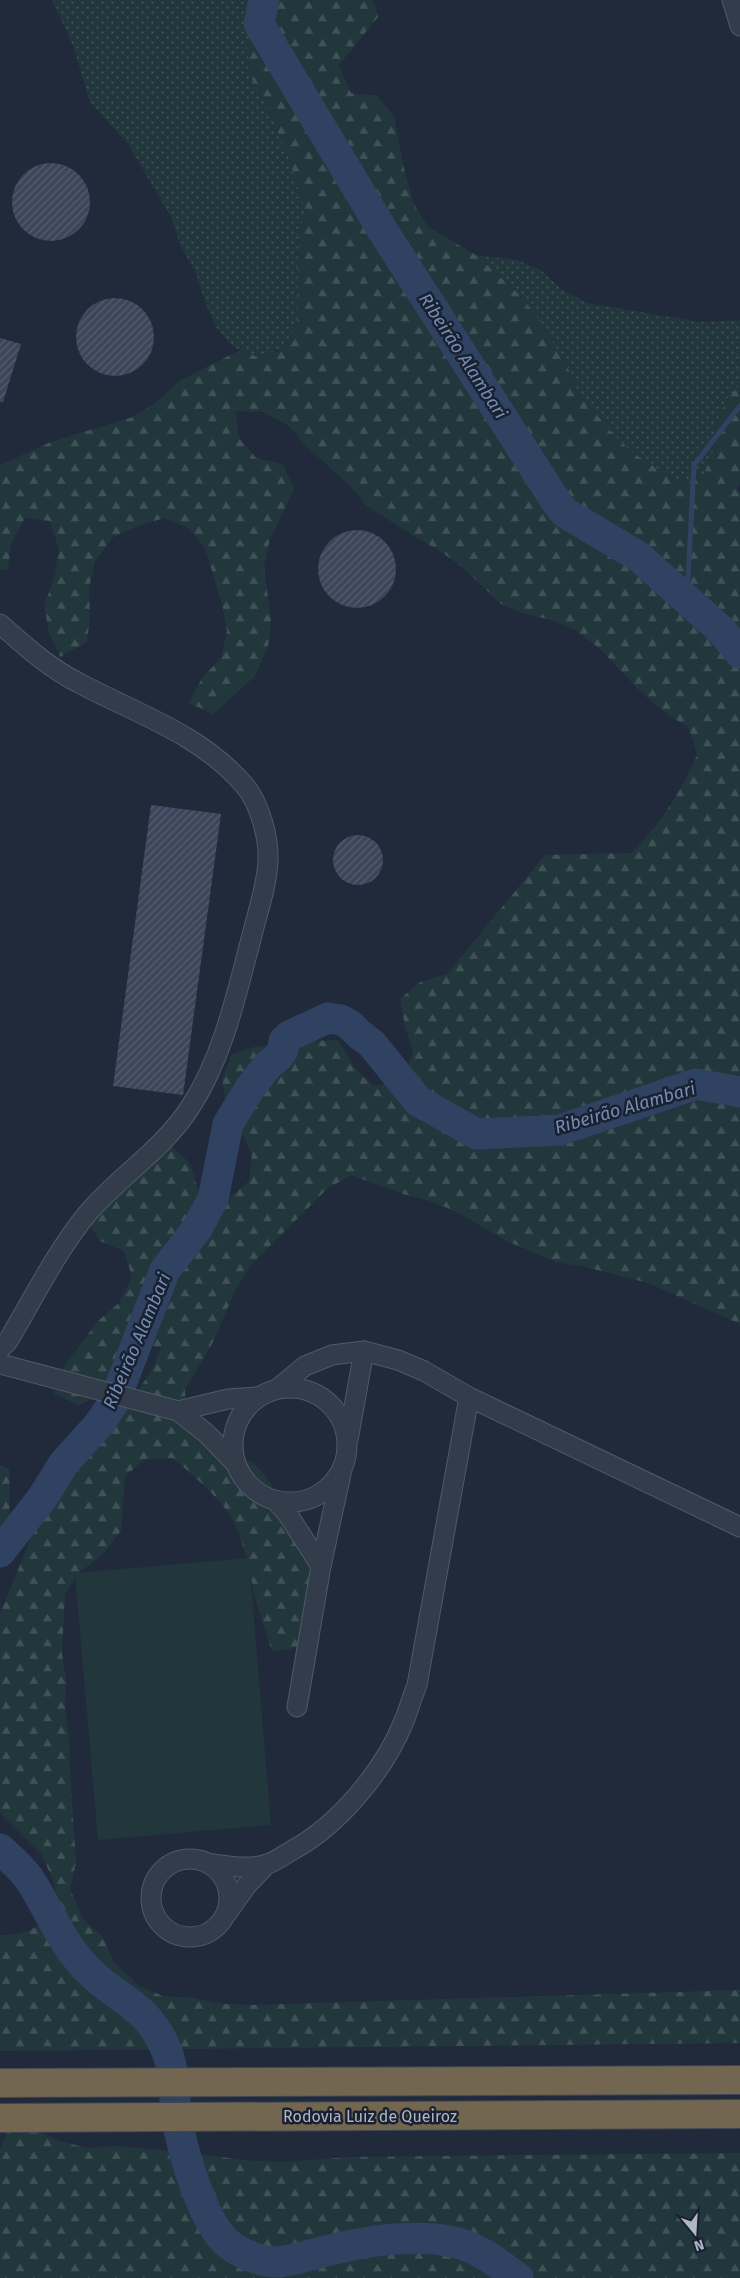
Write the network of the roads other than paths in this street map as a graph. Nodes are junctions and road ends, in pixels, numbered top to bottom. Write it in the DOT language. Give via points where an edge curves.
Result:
graph roads {
  1 [pos="732,0"];
  2 [pos="740,26"];
  3 [pos="0,624"];
  4 [pos="4,1345"];
  5 [pos="364,1351"];
  6 [pos="2,1368"];
  7 [pos="277,1390"];
  8 [pos="258,1397"];
  9 [pos="469,1397"];
  10 [pos="171,1409"];
  11 [pos="347,1446"];
  12 [pos="236,1463"];
  13 [pos="342,1468"];
  14 [pos="276,1500"];
  15 [pos="740,1527"];
  16 [pos="321,1566"];
  17 [pos="297,1706"];
  18 [pos="207,1863"];
  19 [pos="267,1864"];
  20 [pos="225,1916"];
  21 [pos="740,2080"];
  22 [pos="0,2083"];
  23 [pos="740,2114"];
  24 [pos="3,2119"];
  1 -- 2 [label="street"];
  3 -- 4 [label="street" via="41,659 77,683 184,734 216,756 247,788 265,827 268,861 246,959 209,1077 170,1134 88,1213 64,1246"];
  4 -- 6 [label="street"];
  5 -- 7 [label="street" via="332,1355 305,1366"];
  5 -- 9 [label="street" via="424,1371"];
  5 -- 11 [label="street"];
  6 -- 10 [label="street" via="75,1383"];
  7 -- 8 [label="street"];
  7 -- 11 [label="street" via="298,1388 317,1395 334,1408 344,1426"];
  8 -- 10 [label="street"];
  8 -- 12 [label="street" via="236,1426 233,1445"];
  9 -- 15 [label="street"];
  9 -- 19 [label="street" via="417,1685 404,1722 385,1756 343,1812 322,1832"];
  10 -- 12 [label="street" via="206,1433"];
  11 -- 13 [label="street"];
  12 -- 14 [label="street" via="244,1480 258,1493"];
  13 -- 14 [label="street" via="334,1482 322,1492 291,1502"];
  13 -- 16 [label="street"];
  14 -- 16 [label="street" via="288,1513"];
  16 -- 17 [label="street"];
  18 -- 19 [label="street" via="239,1867"];
  18 -- 20 [label="street" via="217,1870 227,1886 229,1904"];
  18 -- 20 [label="street" via="195,1859 182,1860 159,1874 150,1898 153,1912 169,1932 182,1937 207,1934"];
  19 -- 20 [label="street"];
  21 -- 22 [label="highway"];
  23 -- 24 [label="highway, Rodovia Luiz de Queiroz"];
}
